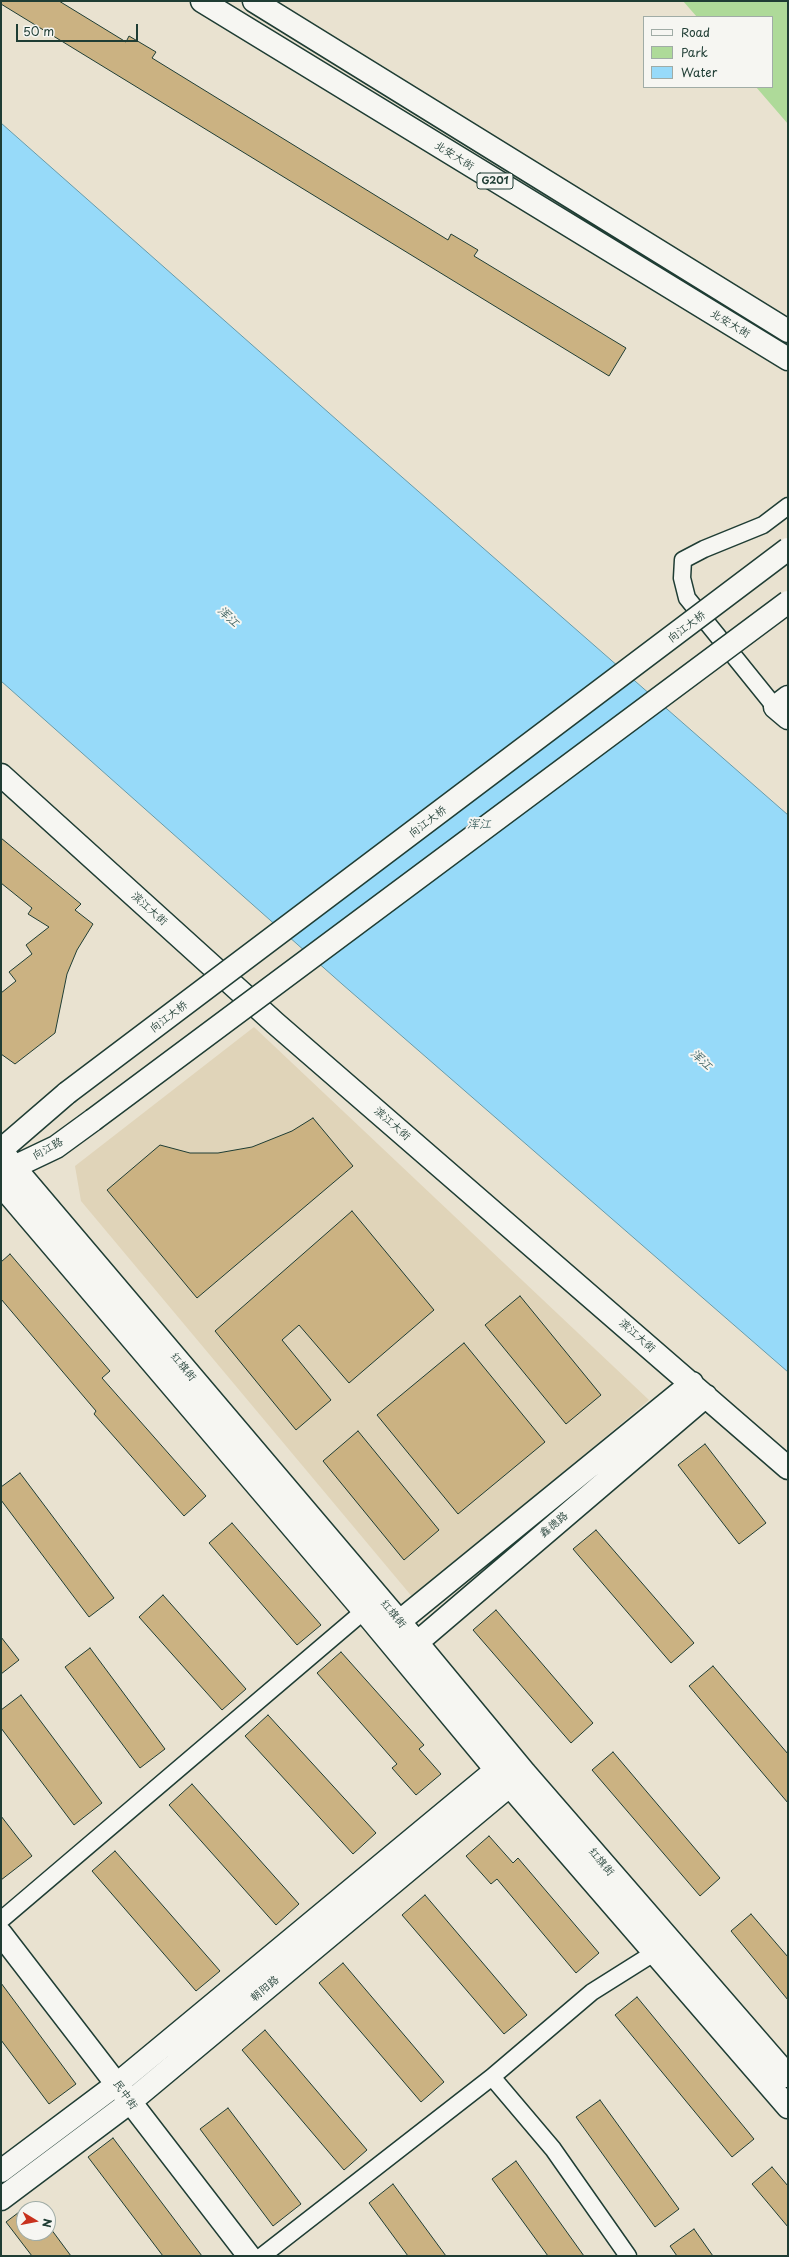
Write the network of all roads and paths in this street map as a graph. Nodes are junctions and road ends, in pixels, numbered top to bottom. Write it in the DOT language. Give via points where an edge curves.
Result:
graph roads {
  1 [pos="202,1"];
  2 [pos="254,1"];
  3 [pos="788,331"];
  4 [pos="788,359"];
  5 [pos="788,506"];
  6 [pos="788,550"];
  7 [pos="788,602"];
  8 [pos="784,707"];
  9 [pos="1,775"];
  10 [pos="1,1149"];
  11 [pos="7,1172"];
  12 [pos="1,1185"];
  13 [pos="699,1389"];
  14 [pos="788,1468"];
  15 [pos="364,1611"];
  16 [pos="392,1628"];
  17 [pos="409,1648"];
  18 [pos="511,1772"];
  19 [pos="1,1920"];
  20 [pos="5,1946"];
  21 [pos="654,1953"];
  22 [pos="788,2076"];
  23 [pos="492,2077"];
  24 [pos="117,2084"];
  25 [pos="129,2103"];
  26 [pos="788,2107"];
  27 [pos="1,2171"];
  28 [pos="1,2199"];
  29 [pos="249,2256"];
  30 [pos="262,2256"];
  31 [pos="628,2256"];
  1 -- 4 [label="main road, 北安大街 / G201"];
  2 -- 3 [label="main road, G201"];
  5 -- 8 [label="street" via="763,525 683,560 682,578 687,598"];
  6 -- 10 [label="main road, 向江大桥, bridge" via="67,1093"];
  7 -- 11 [label="main road, 向江路, bridge" via="93,1120 56,1147"];
  9 -- 13 [label="main road, 滨江大街" via="276,1023"];
  10 -- 11 [label="main road, 红旗街"];
  11 -- 16 [label="main road, 红旗街"];
  12 -- 15 [label="main road"];
  13 -- 14 [label="main road, 滨江大街"];
  13 -- 16 [label="main road, 鑫德路"];
  13 -- 17 [label="main road, 鑫德路"];
  15 -- 16 [label="main road"];
  15 -- 19 [label="street"];
  16 -- 17 [label="main road, 红旗街"];
  17 -- 18 [label="main road, 红旗街"];
  18 -- 21 [label="main road"];
  18 -- 22 [label="main road, 红旗街"];
  18 -- 24 [label="main road, 朝阳路"];
  18 -- 25 [label="main road, 朝阳路"];
  20 -- 24 [label="main road, 民中街"];
  21 -- 23 [label="street" via="592,1992"];
  21 -- 26 [label="main road"];
  23 -- 30 [label="street"];
  23 -- 31 [label="street" via="553,2149"];
  24 -- 25 [label="main road, 民中街"];
  24 -- 27 [label="main road, 朝阳路"];
  25 -- 28 [label="main road, 朝阳路"];
  25 -- 29 [label="main road, 民中街"];
}
